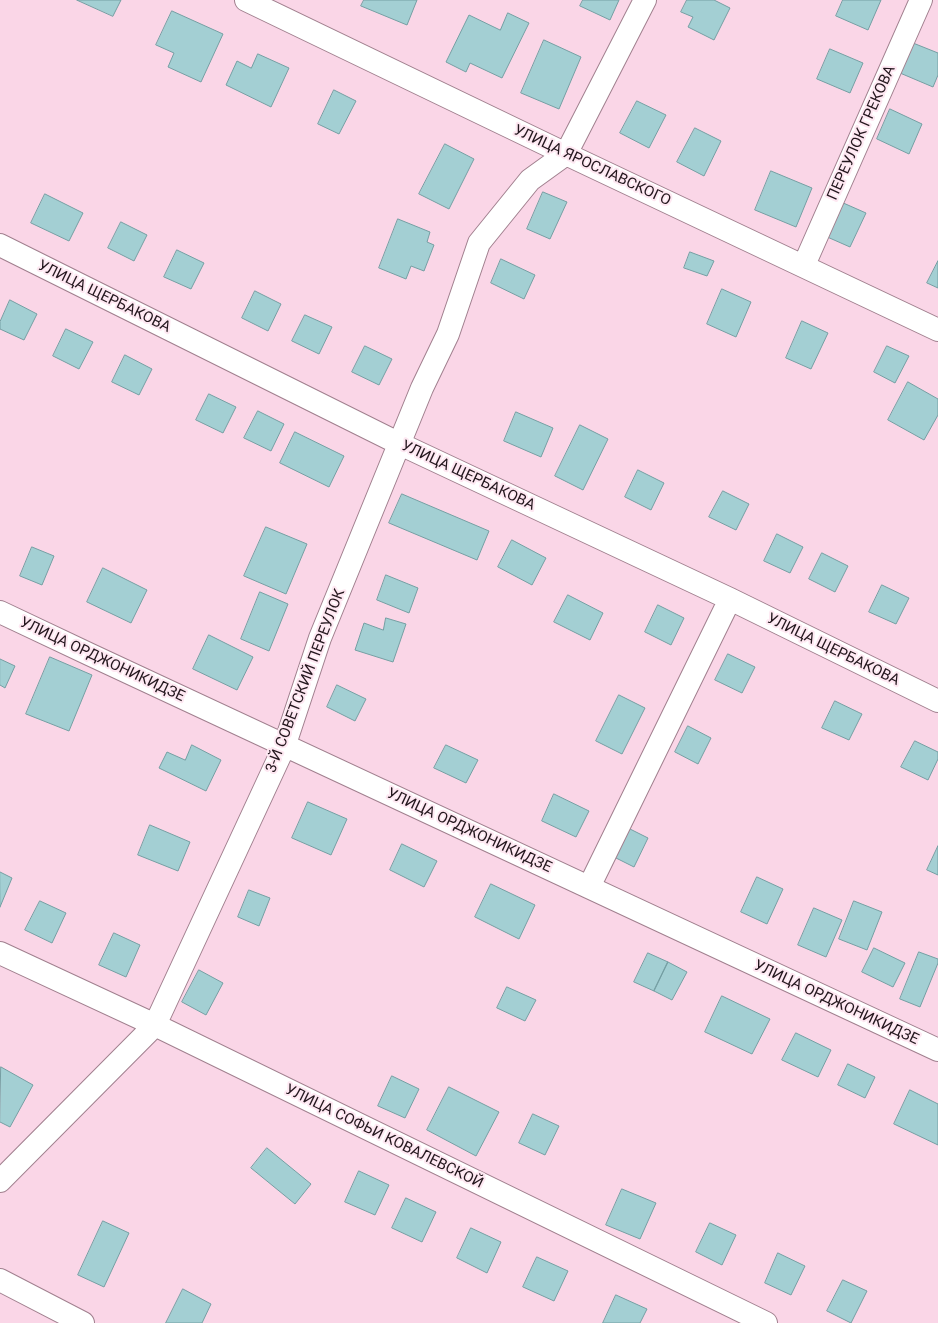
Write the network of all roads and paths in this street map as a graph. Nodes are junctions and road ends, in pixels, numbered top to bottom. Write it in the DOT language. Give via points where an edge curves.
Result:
graph roads {
  1 [pos="246,0"];
  2 [pos="646,0"];
  3 [pos="921,0"];
  4 [pos="566,154"];
  5 [pos="0,245"];
  6 [pos="804,266"];
  7 [pos="938,330"];
  8 [pos="400,444"];
  9 [pos="730,599"];
  10 [pos="0,612"];
  11 [pos="938,701"];
  12 [pos="284,747"];
  13 [pos="589,887"];
  14 [pos="0,953"];
  15 [pos="155,1025"];
  16 [pos="938,1050"];
  17 [pos="0,1181"];
  18 [pos="0,1280"];
  19 [pos="83,1323"];
  20 [pos="766,1323"];
  1 -- 4 [label="street, УЛИЦА ЯРОСЛАВСКОГО"];
  2 -- 4 [label="street"];
  3 -- 6 [label="street, ПЕРЕУЛОК ГРЕКОВА"];
  4 -- 6 [label="street, УЛИЦА ЯРОСЛАВСКОГО"];
  4 -- 8 [label="street, 3-Й СОВЕТСКИЙ ПЕРЕУЛОК" via="530,180 479,243 448,334"];
  5 -- 8 [label="street, УЛИЦА ЩЕРБАКОВА"];
  6 -- 7 [label="street, УЛИЦА ЯРОСЛАВСКОГО"];
  8 -- 9 [label="street, УЛИЦА ЩЕРБАКОВА"];
  8 -- 12 [label="street, 3-Й СОВЕТСКИЙ ПЕРЕУЛОК" via="320,638"];
  9 -- 11 [label="street, УЛИЦА ЩЕРБАКОВА"];
  9 -- 13 [label="street"];
  10 -- 12 [label="street, УЛИЦА ОРДЖОНИКИДЗЕ"];
  12 -- 13 [label="street, УЛИЦА ОРДЖОНИКИДЗЕ"];
  12 -- 15 [label="street, 3-Й СОВЕТСКИЙ ПЕРЕУЛОК"];
  13 -- 16 [label="street, УЛИЦА ОРДЖОНИКИДЗЕ"];
  14 -- 15 [label="street, УЛИЦА СОФЬИ КОВАЛЕВСКОЙ"];
  15 -- 17 [label="street, 3-Й СОВЕТСКИЙ ПЕРЕУЛОК"];
  15 -- 20 [label="street, УЛИЦА СОФЬИ КОВАЛЕВСКОЙ"];
  18 -- 19 [label="street"];
}
